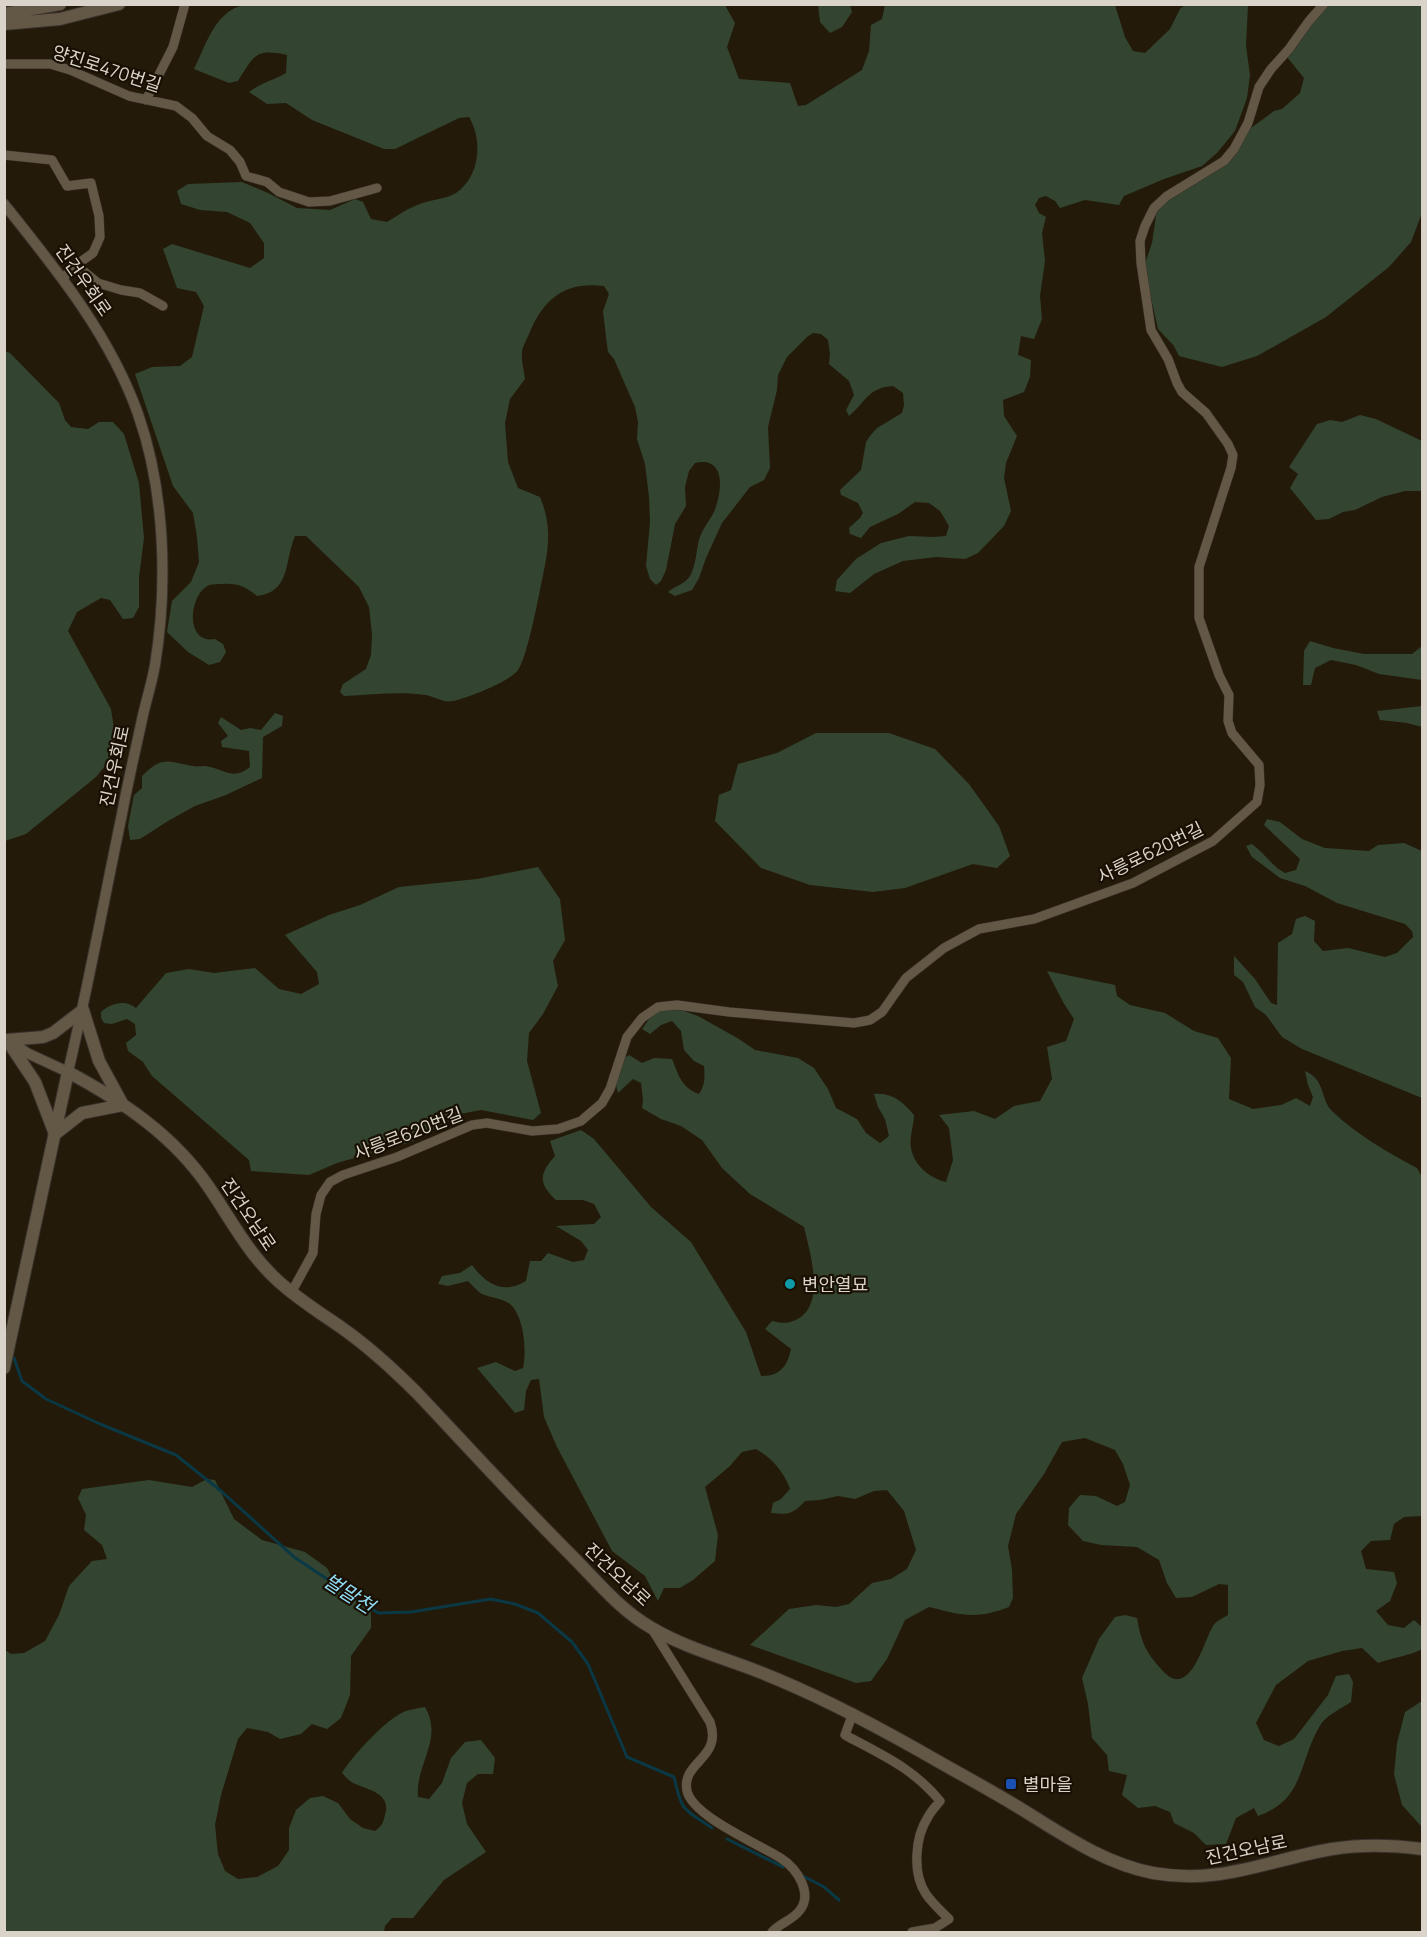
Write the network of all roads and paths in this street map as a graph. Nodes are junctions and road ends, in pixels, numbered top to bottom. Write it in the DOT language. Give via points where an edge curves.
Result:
graph roads {
  1 [pos="60,4"];
  2 [pos="119,4"];
  3 [pos="185,4"];
  4 [pos="1324,4"];
  5 [pos="4,14"];
  6 [pos="4,24"];
  7 [pos="4,64"];
  8 [pos="146,100"];
  9 [pos="4,154"];
  10 [pos="377,188"];
  11 [pos="4,204"];
  12 [pos="76,265"];
  13 [pos="63,278"];
  14 [pos="163,306"];
  15 [pos="83,1010"];
  16 [pos="6,1039"];
  17 [pos="68,1072"];
  18 [pos="123,1106"];
  19 [pos="55,1134"];
  20 [pos="291,1293"];
  21 [pos="4,1368"];
  22 [pos="650,1627"];
  23 [pos="853,1713"];
  24 [pos="1422,1848"];
  25 [pos="772,1932"];
  26 [pos="912,1932"];
  1 -- 5 [label="main road"];
  2 -- 6 [label="main road" via="60,20"];
  3 -- 8 [label="street" via="173,47"];
  4 -- 20 [label="street, 사릉로620번길" via="1259,87 1248,123 1224,162 1154,208 1140,241 1151,330 1182,392 1206,413 1233,455 1198,567 1199,618 1229,695 1228,721 1232,733 1259,765 1257,802 1213,841 1133,883 1034,919 979,929 944,948 906,978 882,1012 870,1020 854,1023 677,1005 658,1007 642,1018 627,1037 610,1089 581,1121 558,1129 532,1131 487,1123 472,1125 330,1182 321,1195 316,1214 313,1253"];
  7 -- 8 [label="street, 양진로470번길" via="50,64"];
  8 -- 10 [label="street, 양진로470번길" via="176,106 207,136 230,150 246,176 267,182 279,192 309,202 330,201"];
  9 -- 12 [label="street" via="52,160 67,186 91,183 100,237 93,253"];
  11 -- 13 [label="street, 진건우회로"];
  12 -- 13 [label="street"];
  12 -- 14 [label="street" via="98,283 140,293"];
  13 -- 15 [label="street, 진건우회로" via="108,345 138,412 151,454 159,502 162,568 159,640"];
  15 -- 16 [label="main road" via="43,1037"];
  15 -- 17 [label="street, 진건우회로"];
  15 -- 18 [label="main road" via="99,1061"];
  16 -- 17 [label="street, 진건오남로"];
  16 -- 19 [label="main road" via="35,1082"];
  17 -- 18 [label="main road, 진건오남로"];
  17 -- 19 [label="main road, 진건우회로"];
  18 -- 19 [label="main road" via="82,1113"];
  18 -- 20 [label="main road, 진건오남로" via="181,1151 258,1261"];
  19 -- 21 [label="main road, 진건우회로"];
  20 -- 22 [label="main road, 진건오남로" via="361,1342 399,1376 620,1605"];
  22 -- 23 [label="main road, 진건오남로"];
  22 -- 25 [label="street" via="713,1731 711,1746 687,1781 690,1797 721,1825 783,1859 804,1887 800,1911"];
  23 -- 24 [label="main road, 진건오남로" via="1088,1850 1137,1869 1173,1876 1209,1876 1352,1847"];
  23 -- 26 [label="street" via="845,1735 906,1768 940,1801 921,1831 917,1870 926,1894 949,1918 935,1928"];
}
